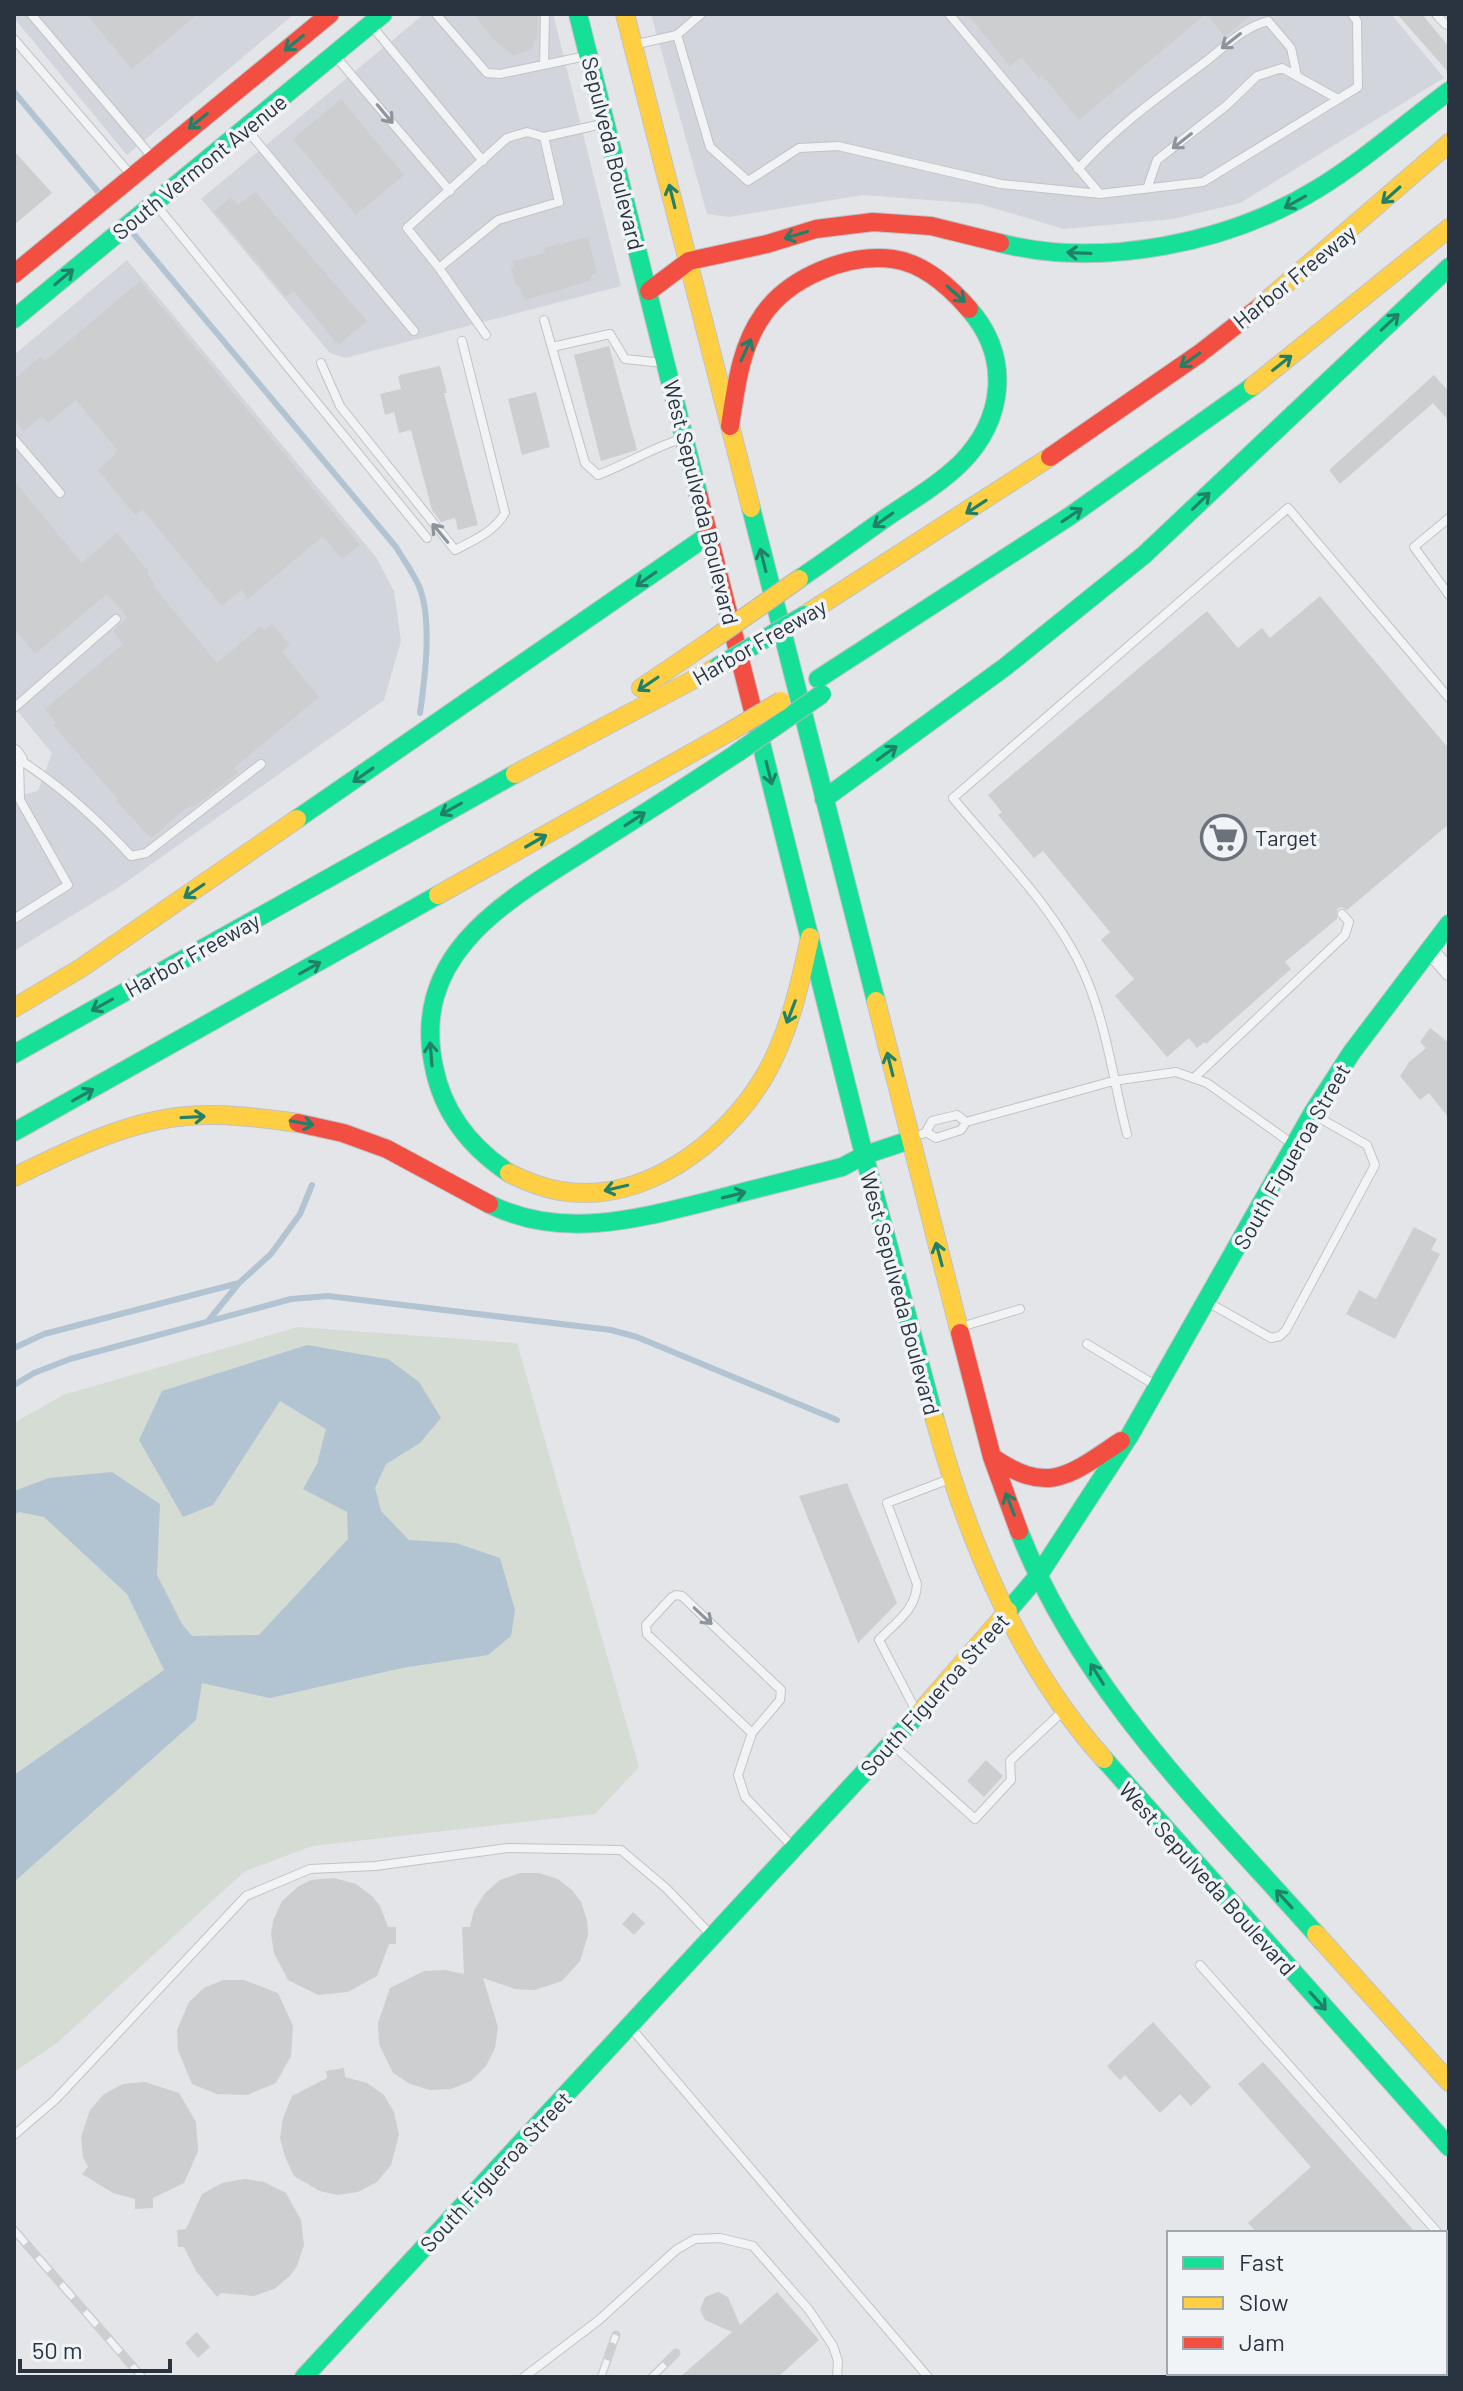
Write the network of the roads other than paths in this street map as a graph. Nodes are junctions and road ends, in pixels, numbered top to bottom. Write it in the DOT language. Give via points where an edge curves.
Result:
graph roads {
  1 [pos="31,14"];
  2 [pos="330,14"];
  3 [pos="438,14"];
  4 [pos="545,14"];
  5 [pos="578,14"];
  6 [pos="625,14"];
  7 [pos="701,14"];
  8 [pos="949,14"];
  9 [pos="1352,14"];
  10 [pos="1436,14"];
  11 [pos="377,19"];
  12 [pos="1449,25"];
  13 [pos="677,35"];
  14 [pos="14,39"];
  15 [pos="633,44"];
  16 [pos="334,55"];
  17 [pos="589,55"];
  18 [pos="544,64"];
  19 [pos="1297,76"];
  20 [pos="1449,91"];
  21 [pos="1338,99"];
  22 [pos="606,123"];
  23 [pos="245,127"];
  24 [pos="544,137"];
  25 [pos="1449,143"];
  26 [pos="153,158"];
  27 [pos="483,161"];
  28 [pos="1078,169"];
  29 [pos="128,180"];
  30 [pos="1147,189"];
  31 [pos="450,191"];
  32 [pos="1100,194"];
  33 [pos="150,206"];
  34 [pos="1449,228"];
  35 [pos="689,261"];
  36 [pos="1449,267"];
  37 [pos="439,268"];
  38 [pos="14,274"];
  39 [pos="649,291"];
  40 [pos="15,315"];
  41 [pos="544,320"];
  42 [pos="414,331"];
  43 [pos="486,335"];
  44 [pos="462,341"];
  45 [pos="552,347"];
  46 [pos="321,363"];
  47 [pos="667,364"];
  48 [pos="730,426"];
  49 [pos="686,437"];
  50 [pos="14,439"];
  51 [pos="60,493"];
  52 [pos="1449,518"];
  53 [pos="710,534"];
  54 [pos="427,538"];
  55 [pos="1449,595"];
  56 [pos="116,619"];
  57 [pos="820,687"];
  58 [pos="1449,698"];
  59 [pos="14,708"];
  60 [pos="16,756"];
  61 [pos="261,764"];
  62 [pos="518,772"];
  63 [pos="824,799"];
  64 [pos="1342,914"];
  65 [pos="14,919"];
  66 [pos="1449,924"];
  67 [pos="810,937"];
  68 [pos="1429,949"];
  69 [pos="1449,972"];
  70 [pos="14,1008"];
  71 [pos="14,1054"];
  72 [pos="1194,1078"];
  73 [pos="1113,1081"];
  74 [pos="1312,1114"];
  75 [pos="966,1122"];
  76 [pos="14,1132"];
  77 [pos="1127,1134"];
  78 [pos="918,1136"];
  79 [pos="1295,1145"];
  80 [pos="865,1155"];
  81 [pos="14,1177"];
  82 [pos="1208,1302"];
  83 [pos="1020,1309"];
  84 [pos="959,1328"];
  85 [pos="1087,1344"];
  86 [pos="1159,1388"];
  87 [pos="1130,1435"];
  88 [pos="992,1457"];
  89 [pos="951,1478"];
  90 [pos="1038,1576"];
  91 [pos="1008,1611"];
  92 [pos="1065,1709"];
  93 [pos="918,1714"];
  94 [pos="752,1733"];
  95 [pos="891,1743"];
  96 [pos="794,1848"];
  97 [pos="712,1936"];
  98 [pos="1200,1965"];
  99 [pos="629,2026"];
  100 [pos="1449,2082"];
  101 [pos="14,2135"];
  102 [pos="1449,2147"];
  103 [pos="1436,2231"];
  104 [pos="304,2377"];
  105 [pos="524,2377"];
  106 [pos="837,2377"];
  107 [pos="928,2377"];
  1 -- 26 [label="lane"];
  2 -- 26 [label="main road, South Vermont Avenue, one-way"];
  3 -- 18 [label="lane" via="487,73"];
  4 -- 18 [label="lane"];
  5 -- 17 [label="main road, Sepulveda Boulevard"];
  6 -- 15 [label="main road, Sepulveda Boulevard"];
  7 -- 13 [label="lane"];
  8 -- 28 [label="lane"];
  9 -- 21 [label="lane" via="1357,21 1358,87"];
  10 -- 12 [label="lane"];
  11 -- 16 [label="main road, South Vermont Avenue"];
  11 -- 27 [label="lane"];
  13 -- 15 [label="lane"];
  13 -- 32 [label="lane" via="710,147 748,181 799,148 838,146 1001,184"];
  14 -- 29 [label="lane"];
  35 -- 15 [label="main road, Sepulveda Boulevard, one-way"];
  16 -- 23 [label="main road, South Vermont Avenue"];
  16 -- 31 [label="lane, one-way"];
  17 -- 18 [label="lane"];
  17 -- 22 [label="main road, Sepulveda Boulevard"];
  19 -- 21 [label="lane"];
  19 -- 28 [label="lane, one-way" via="1291,48 1268,21 1251,26 1103,141"];
  19 -- 30 [label="lane, one-way" via="1282,68 1257,76 1157,160"];
  20 -- 35 [label="main road, one-way" via="1319,188 1280,210 1227,231 1157,247 1083,254 1018,248 920,225 873,222 816,229"];
  21 -- 30 [label="lane" via="1203,182"];
  22 -- 24 [label="lane"];
  22 -- 39 [label="main road, Sepulveda Boulevard"];
  23 -- 33 [label="main road, South Vermont Avenue"];
  23 -- 42 [label="lane"];
  24 -- 27 [label="lane" via="527,132 507,138"];
  24 -- 37 [label="lane" via="559,202 498,220"];
  25 -- 62 [label="main road, Harbor Freeway, one-way, bridge" via="1316,262 1075,441 805,615"];
  26 -- 29 [label="main road, South Vermont Avenue"];
  27 -- 31 [label="lane"];
  28 -- 32 [label="lane"];
  29 -- 38 [label="main road, South Vermont Avenue"];
  30 -- 32 [label="lane"];
  31 -- 37 [label="lane" via="407,228"];
  40 -- 33 [label="main road, South Vermont Avenue, one-way"];
  33 -- 54 [label="lane"];
  57 -- 34 [label="main road, one-way" via="1218,412"];
  35 -- 39 [label="main road"];
  35 -- 48 [label="main road, West Sepulveda Boulevard"];
  63 -- 36 [label="main road, one-way" via="1005,667 1144,555"];
  37 -- 43 [label="lane"];
  39 -- 47 [label="main road, West Sepulveda Boulevard"];
  41 -- 45 [label="lane"];
  44 -- 46 [label="lane, one-way" via="505,513 480,538 455,550 340,406"];
  45 -- 47 [label="lane" via="610,334 625,359"];
  45 -- 49 [label="lane" via="585,463 598,475"];
  47 -- 49 [label="main road, West Sepulveda Boulevard"];
  48 -- 62 [label="main road, one-way, bridge" via="739,364 762,316 788,286 824,268 893,259 936,277 965,301 986,335 997,370 996,405 973,449 942,479"];
  63 -- 48 [label="main road, West Sepulveda Boulevard, one-way"];
  49 -- 53 [label="main road, West Sepulveda Boulevard"];
  50 -- 51 [label="lane"];
  52 -- 55 [label="lane" via="1414,547"];
  53 -- 67 [label="main road, West Sepulveda Boulevard, one-way"];
  53 -- 70 [label="main road, one-way" via="106,951"];
  56 -- 59 [label="lane"];
  67 -- 57 [label="main road, one-way, bridge" via="797,997 769,1066 739,1112 675,1167 639,1183 594,1193 534,1185 503,1171 451,1118 432,1069 430,1021 442,977 460,946 499,906 737,753"];
  76 -- 57 [label="main road, one-way, bridge" via="731,731"];
  58 -- 73 [label="lane" via="1288,508 953,798 1072,949 1088,981"];
  60 -- 61 [label="lane" via="55,783 131,856 146,853"];
  60 -- 65 [label="lane" via="20,800 68,885"];
  62 -- 71 [label="main road, Harbor Freeway, one-way"];
  78 -- 63 [label="main road, West Sepulveda Boulevard, one-way"];
  64 -- 72 [label="lane" via="1349,922 1345,935"];
  66 -- 68 [label="main road, South Figueroa Street"];
  67 -- 80 [label="main road, West Sepulveda Boulevard"];
  68 -- 69 [label="street"];
  68 -- 74 [label="main road, South Figueroa Street"];
  72 -- 73 [label="lane" via="1176,1072"];
  72 -- 79 [label="lane"];
  73 -- 75 [label="lane"];
  73 -- 77 [label="lane"];
  74 -- 79 [label="main road, South Figueroa Street"];
  74 -- 82 [label="lane" via="1367,1145 1375,1165 1293,1317 1280,1336 1271,1338"];
  75 -- 78 [label="lane" via="961,1130 936,1138"];
  75 -- 78 [label="lane" via="957,1115 932,1121"];
  78 -- 80 [label="main road"];
  84 -- 78 [label="main road, West Sepulveda Boulevard, one-way"];
  79 -- 82 [label="main road, South Figueroa Street"];
  81 -- 80 [label="main road, one-way" via="132,1128 185,1116 271,1118 355,1136 409,1159 489,1206 528,1219 589,1225 659,1214 842,1167"];
  80 -- 89 [label="main road, West Sepulveda Boulevard"];
  82 -- 86 [label="main road, South Figueroa Street"];
  83 -- 84 [label="lane"];
  84 -- 88 [label="main road, West Sepulveda Boulevard"];
  85 -- 86 [label="lane"];
  86 -- 87 [label="main road, South Figueroa Street"];
  87 -- 88 [label="main road" via="1065,1478 1038,1479 1010,1471"];
  87 -- 90 [label="main road, South Figueroa Street"];
  90 -- 88 [label="main road, West Sepulveda Boulevard, one-way"];
  89 -- 91 [label="main road, West Sepulveda Boulevard" via="981,1559"];
  89 -- 93 [label="lane" via="887,1503 917,1584 917,1598 879,1640"];
  90 -- 91 [label="main road, South Figueroa Street"];
  100 -- 90 [label="main road, West Sepulveda Boulevard, one-way" via="1141,1738"];
  91 -- 92 [label="main road, West Sepulveda Boulevard"];
  91 -- 93 [label="main road, South Figueroa Street"];
  92 -- 95 [label="lane" via="1010,1761 1011,1780 975,1819"];
  92 -- 102 [label="main road, West Sepulveda Boulevard, one-way" via="1140,1802"];
  93 -- 95 [label="main road, South Figueroa Street"];
  94 -- 94 [label="lane, one-way" via="647,1634 646,1625 672,1597 682,1596 781,1690 780,1700"];
  94 -- 96 [label="lane" via="738,1775 745,1797"];
  95 -- 96 [label="main road, South Figueroa Street"];
  96 -- 97 [label="main road, South Figueroa Street"];
  97 -- 99 [label="main road, South Figueroa Street"];
  97 -- 101 [label="lane" via="621,1850 508,1848 310,1869 246,1896 55,2100"];
  98 -- 103 [label="lane"];
  99 -- 104 [label="main road, South Figueroa Street"];
  99 -- 107 [label="lane"];
  105 -- 106 [label="lane" via="599,2320 676,2250 695,2239 720,2238 753,2246 809,2310 833,2346"];
}
